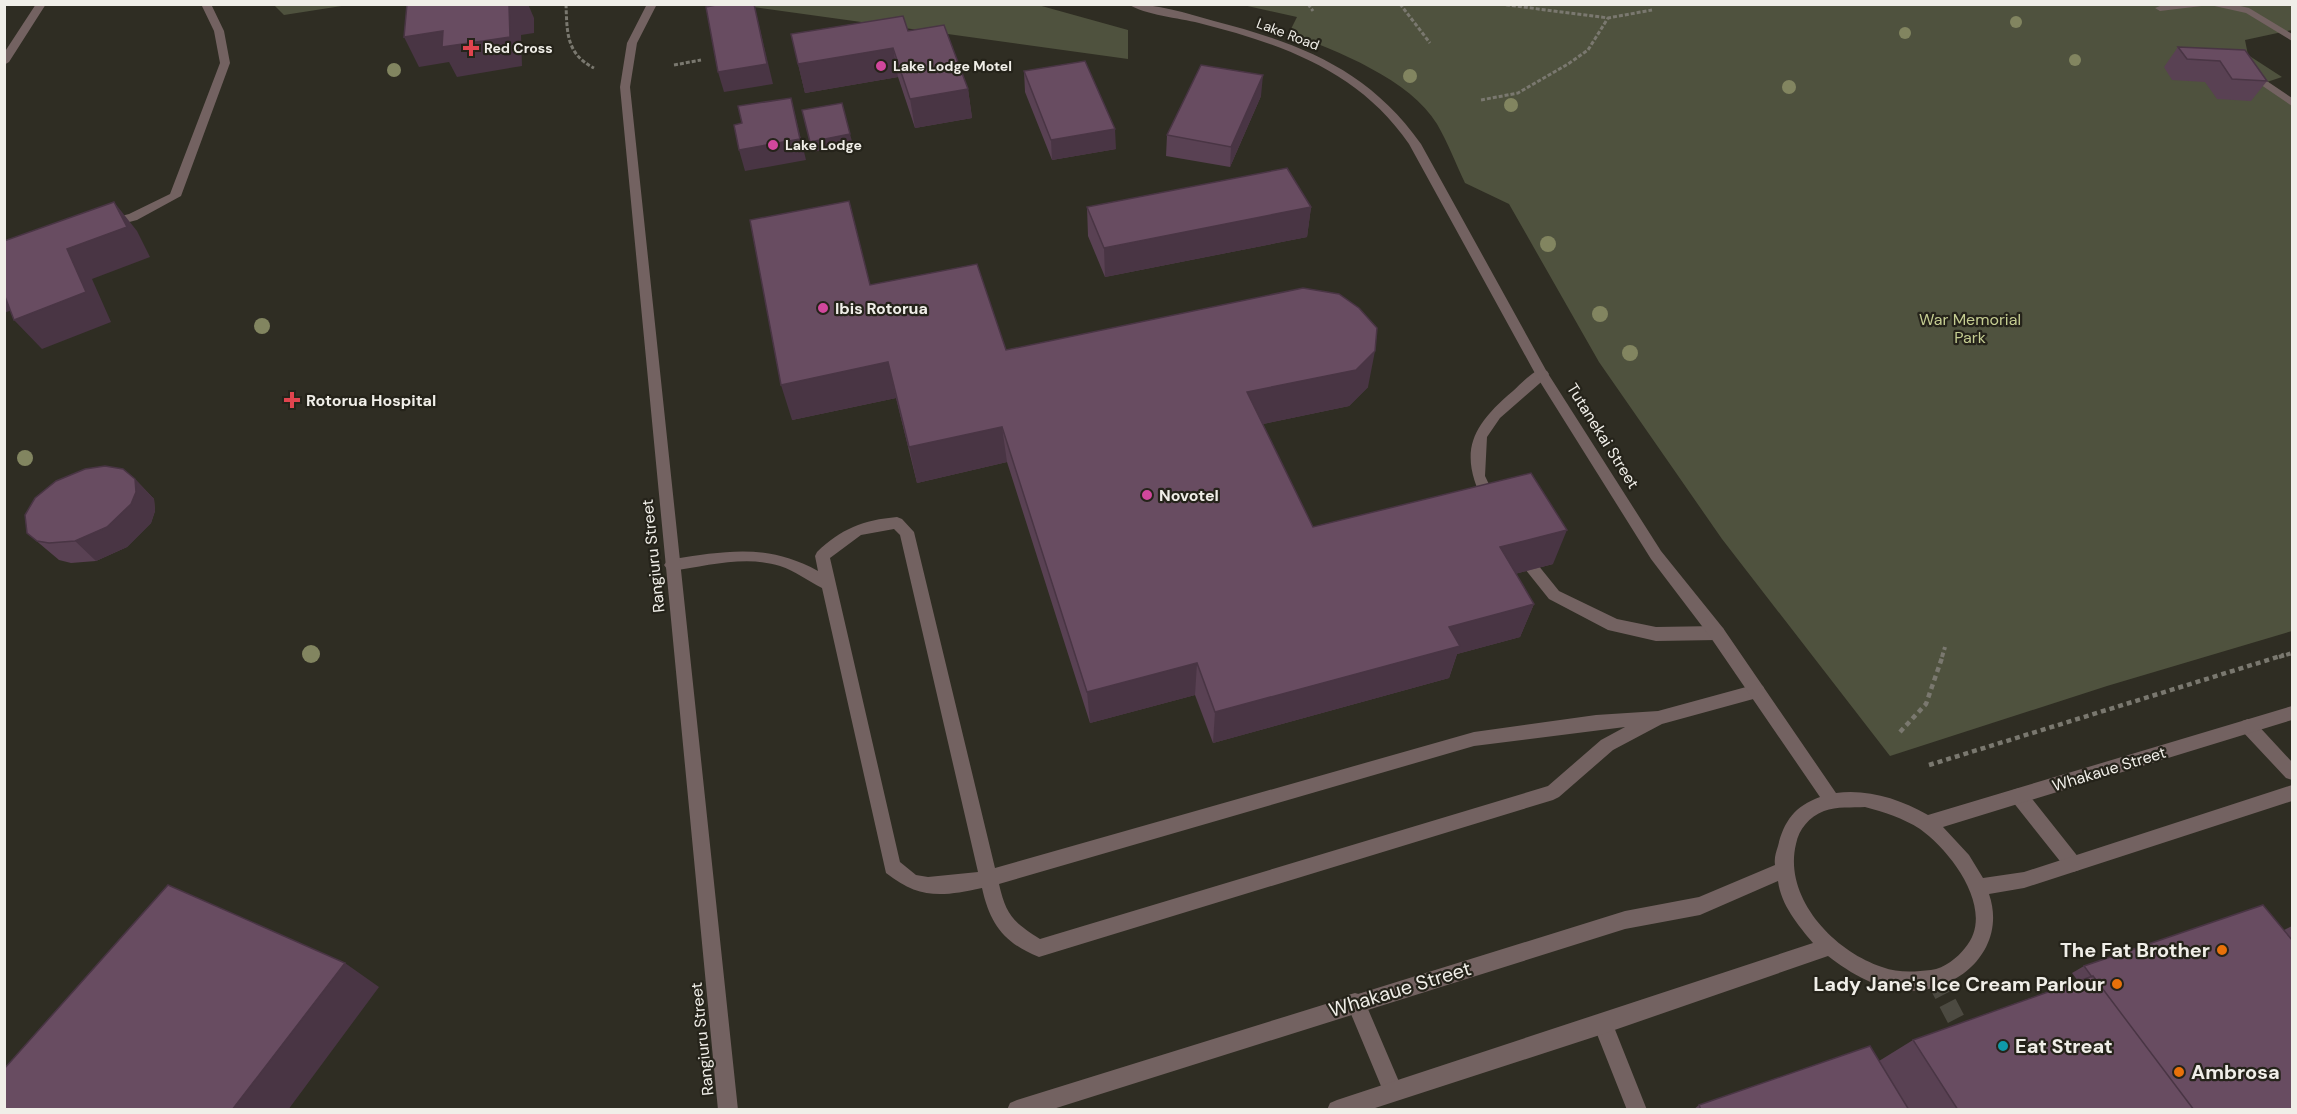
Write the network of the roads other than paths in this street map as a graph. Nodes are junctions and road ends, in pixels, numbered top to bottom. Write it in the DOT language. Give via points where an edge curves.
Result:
graph roads {
  1 [pos="40,4"];
  2 [pos="206,4"];
  3 [pos="652,4"];
  4 [pos="1134,4"];
  5 [pos="2206,4"];
  6 [pos="2215,4"];
  7 [pos="2160,8"];
  8 [pos="2292,38"];
  9 [pos="4,62"];
  10 [pos="2241,67"];
  11 [pos="1357,84"];
  12 [pos="2292,103"];
  13 [pos="101,224"];
  14 [pos="1542,374"];
  15 [pos="1496,514"];
  16 [pos="672,565"];
  17 [pos="1533,569"];
  18 [pos="829,585"];
  19 [pos="1717,633"];
  20 [pos="1757,691"];
  21 [pos="2292,713"];
  22 [pos="1658,718"];
  23 [pos="2248,726"];
  24 [pos="2292,773"];
  25 [pos="2292,793"];
  26 [pos="2019,796"];
  27 [pos="1832,801"];
  28 [pos="1926,824"];
  29 [pos="2073,864"];
  30 [pos="1783,870"];
  31 [pos="988,877"];
  32 [pos="1979,887"];
  33 [pos="1828,946"];
  34 [pos="1355,1002"];
  35 [pos="1603,1024"];
  36 [pos="1393,1091"];
  37 [pos="728,1110"];
  38 [pos="1017,1110"];
  39 [pos="1338,1110"];
  40 [pos="1637,1110"];
  1 -- 9 [label="street"];
  2 -- 13 [label="street" via="219,31 225,63 175,196 134,217"];
  3 -- 16 [label="street, Rangiuru Street" via="631,41 625,87"];
  4 -- 11 [label="street, Lake Road" via="1272,41 1317,60"];
  5 -- 7 [label="street"];
  6 -- 8 [label="street" via="2249,11"];
  10 -- 12 [label="street"];
  11 -- 14 [label="street, Tutanekai Street" via="1391,111 1415,144"];
  14 -- 15 [label="street" via="1495,414 1480,436 1478,476"];
  14 -- 19 [label="street, Tutanekai Street" via="1656,555"];
  16 -- 18 [label="street" via="754,557 783,561"];
  16 -- 37 [label="street, Rangiuru Street"];
  17 -- 19 [label="street" via="1554,595 1614,625 1656,634"];
  18 -- 31 [label="street" via="892,867 915,883 944,885"];
  18 -- 31 [label="street" via="822,556 844,535 871,524 897,523 907,532"];
  19 -- 20 [label="street, Tutanekai Street"];
  20 -- 22 [label="street"];
  20 -- 27 [label="street, Tutanekai Street"];
  21 -- 23 [label="street, Whakaue Street"];
  22 -- 31 [label="street" via="1596,722 1474,739"];
  22 -- 31 [label="street" via="1607,745 1552,792 1039,948 1003,926"];
  23 -- 24 [label="street"];
  23 -- 26 [label="street, Whakaue Street"];
  25 -- 29 [label="street"];
  26 -- 28 [label="street, Whakaue Street"];
  26 -- 29 [label="street"];
  27 -- 28 [label="street" via="1865,799 1896,808"];
  27 -- 30 [label="street" via="1812,808 1794,823 1784,844"];
  28 -- 32 [label="street" via="1954,849"];
  29 -- 32 [label="street" via="2024,880"];
  30 -- 33 [label="street" via="1789,896 1805,923"];
  30 -- 34 [label="street, Whakaue Street" via="1700,906 1625,920"];
  32 -- 33 [label="street" via="1985,918 1980,946 1963,968 1935,979 1910,981 1881,976"];
  33 -- 35 [label="street"];
  34 -- 36 [label="street"];
  34 -- 38 [label="street, Whakaue Street"];
  35 -- 36 [label="street"];
  35 -- 40 [label="street"];
  36 -- 39 [label="street"];
}
